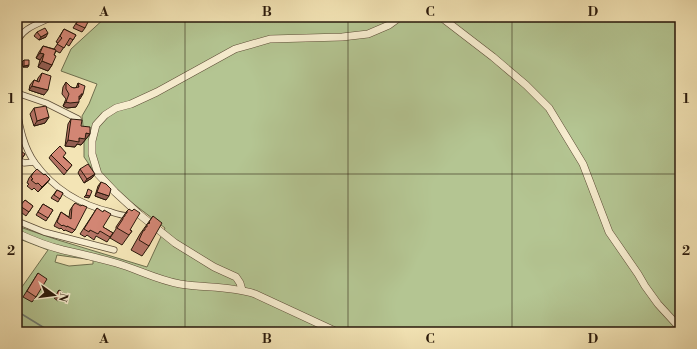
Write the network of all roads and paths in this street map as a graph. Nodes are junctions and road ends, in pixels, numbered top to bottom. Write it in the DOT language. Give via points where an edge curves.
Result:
graph roads {
  1 [pos="52,17"];
  2 [pos="400,17"];
  3 [pos="441,17"];
  4 [pos="17,42"];
  5 [pos="17,93"];
  6 [pos="17,110"];
  7 [pos="78,119"];
  8 [pos="17,159"];
  9 [pos="34,162"];
  10 [pos="140,215"];
  11 [pos="17,221"];
  12 [pos="17,233"];
  13 [pos="114,250"];
  14 [pos="242,290"];
  15 [pos="680,328"];
  16 [pos="337,332"];
  1 -- 4 [label="street" via="25,31"];
  2 -- 10 [label="street" via="389,26 368,34 270,39 235,49 157,92 105,115 96,125 92,141 92,154 98,174"];
  3 -- 15 [label="street" via="515,76 548,108 583,164 609,232 658,304"];
  5 -- 7 [label="street" via="46,103"];
  6 -- 9 [label="street" via="23,138"];
  8 -- 9 [label="street"];
  9 -- 10 [label="street" via="63,191 76,200 100,210 126,216"];
  10 -- 14 [label="street" via="175,243 236,277"];
  11 -- 13 [label="street" via="44,232"];
  12 -- 14 [label="street" via="38,243 123,265 179,284"];
  14 -- 16 [label="street"];
}
